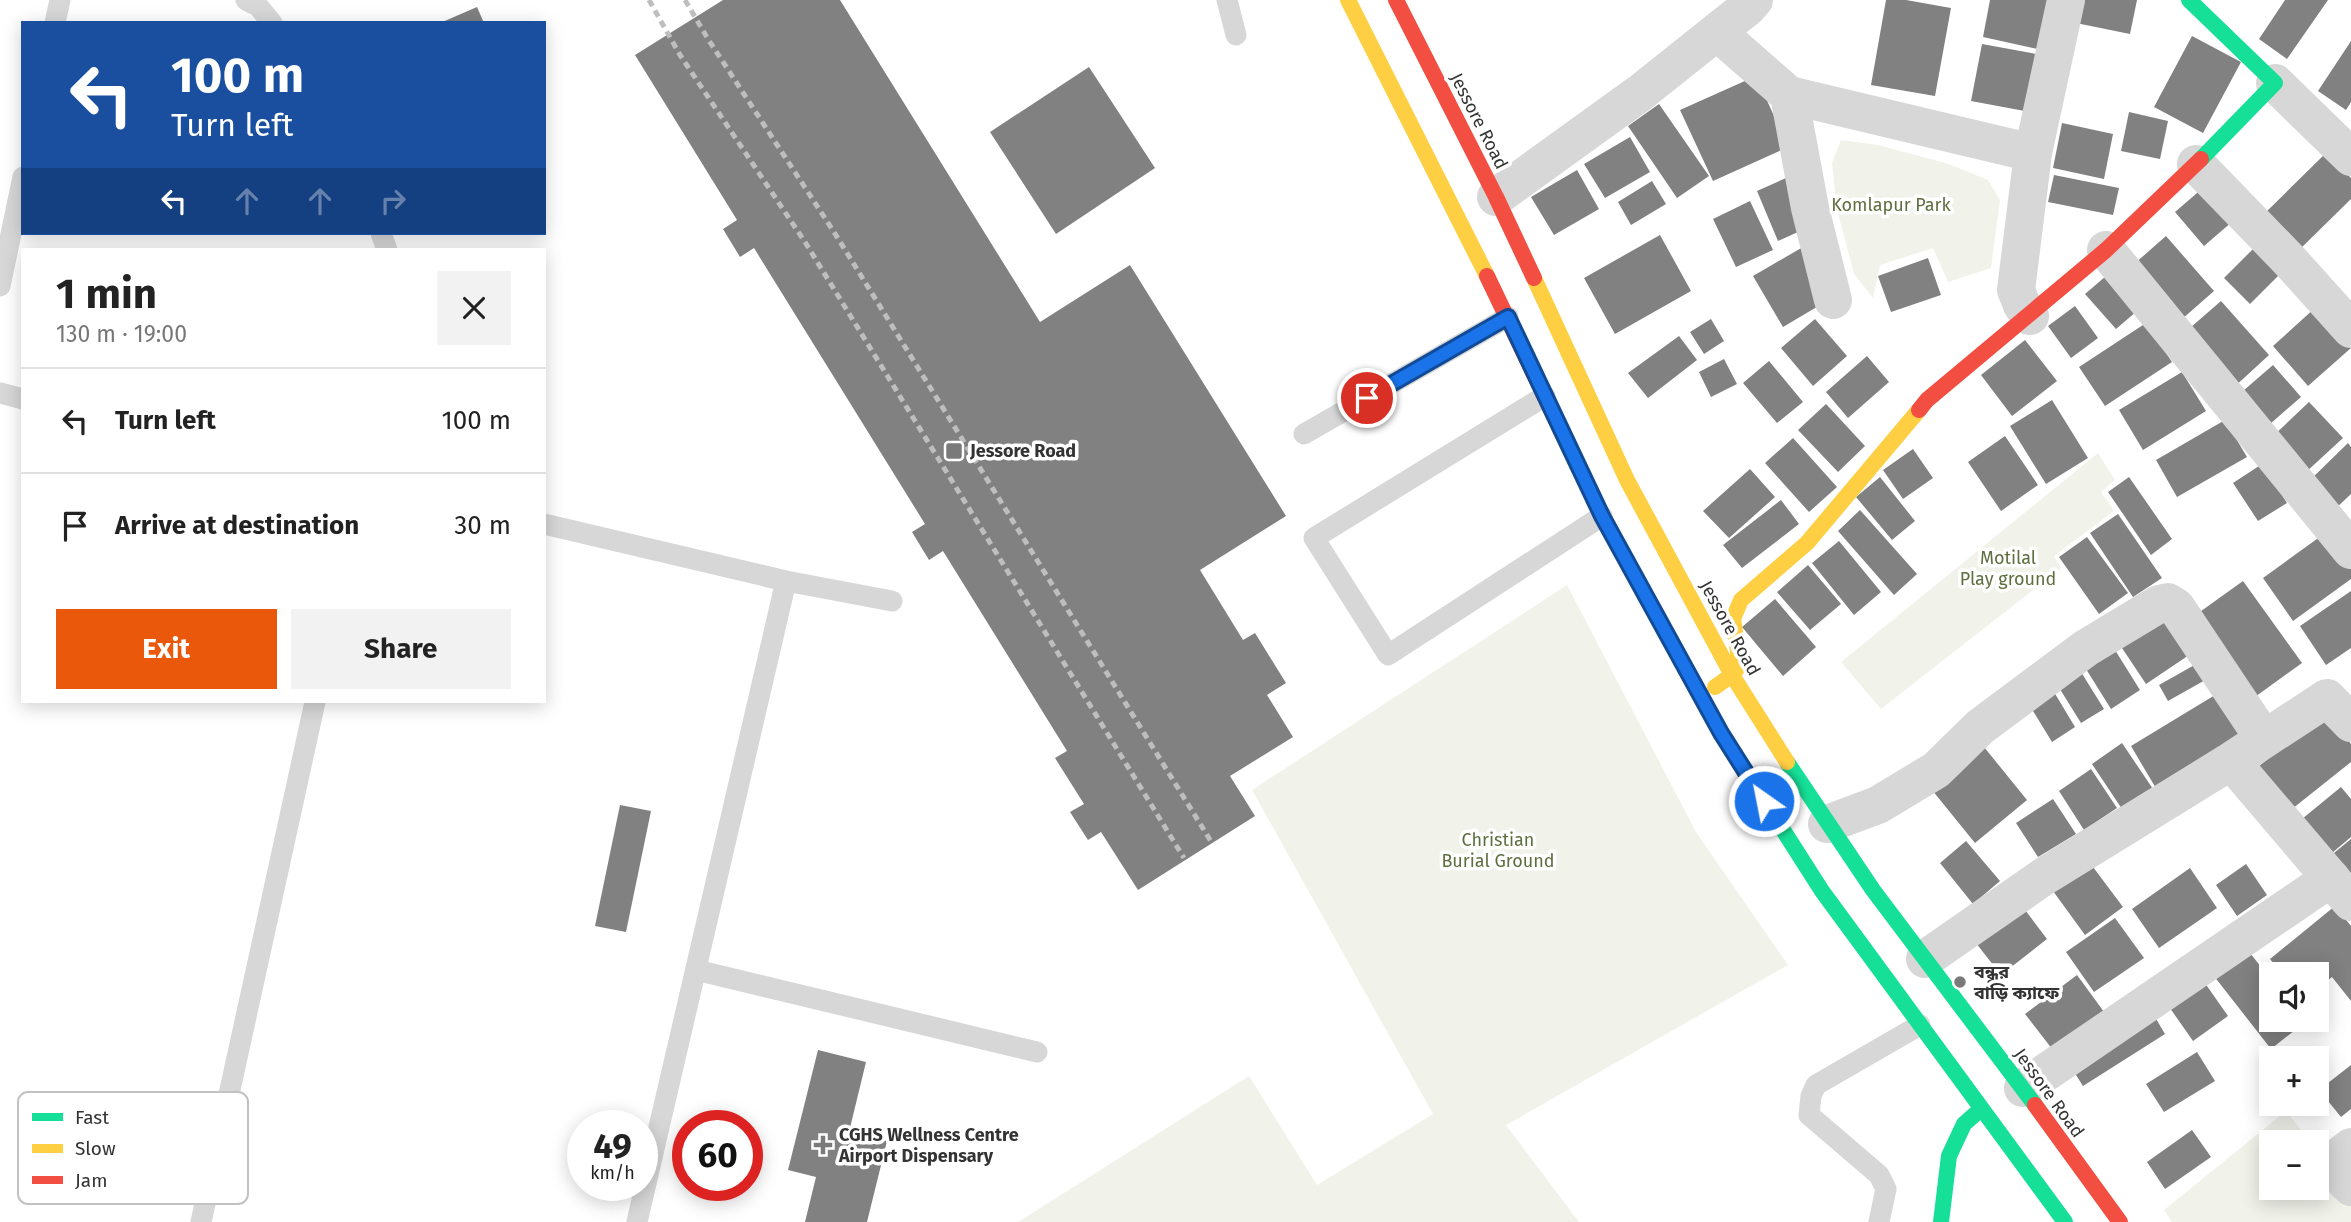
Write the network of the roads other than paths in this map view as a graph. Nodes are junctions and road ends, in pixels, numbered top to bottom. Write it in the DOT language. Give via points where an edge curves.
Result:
graph roads {
  1 [pos="60,0"];
  2 [pos="246,0"];
  3 [pos="1227,0"];
  4 [pos="1348,0"];
  5 [pos="1396,0"];
  6 [pos="1754,0"];
  7 [pos="2066,0"];
  8 [pos="2189,0"];
  9 [pos="55,21"];
  10 [pos="270,21"];
  11 [pos="1717,32"];
  12 [pos="1236,35"];
  13 [pos="2275,82"];
  14 [pos="1789,95"];
  15 [pos="2033,153"];
  16 [pos="2351,156"];
  17 [pos="2196,164"];
  18 [pos="21,186"];
  19 [pos="1496,197"];
  20 [pos="2106,250"];
  21 [pos="0,286"];
  22 [pos="1833,300"];
  23 [pos="2030,316"];
  24 [pos="1508,317"];
  25 [pos="2351,329"];
  26 [pos="0,393"];
  27 [pos="1545,396"];
  28 [pos="21,398"];
  29 [pos="1304,434"];
  30 [pos="1602,516"];
  31 [pos="546,524"];
  32 [pos="2351,550"];
  33 [pos="786,581"];
  34 [pos="892,601"];
  35 [pos="1732,675"];
  36 [pos="1702,696"];
  37 [pos="2343,702"];
  38 [pos="315,703"];
  39 [pos="2264,739"];
  40 [pos="2231,761"];
  41 [pos="1827,824"];
  42 [pos="2341,890"];
  43 [pos="1925,959"];
  44 [pos="696,970"];
  45 [pos="1920,1024"];
  46 [pos="1037,1052"];
  47 [pos="2023,1088"];
  48 [pos="230,1092"];
  49 [pos="1981,1109"];
  50 [pos="2351,1147"];
  51 [pos="2351,1187"];
  52 [pos="205,1204"];
  53 [pos="201,1222"];
  54 [pos="637,1222"];
  55 [pos="1879,1222"];
  56 [pos="1941,1222"];
  57 [pos="2065,1222"];
  58 [pos="2120,1222"];
  1 -- 9 [label="lane"];
  2 -- 10 [label="lane"];
  3 -- 12 [label="lane"];
  4 -- 24 [label="main road"];
  5 -- 19 [label="main road, Jessore Road"];
  6 -- 11 [label="street"];
  7 -- 15 [label="street"];
  8 -- 13 [label="main road"];
  11 -- 14 [label="street"];
  11 -- 19 [label="street"];
  13 -- 16 [label="street"];
  13 -- 17 [label="main road"];
  14 -- 15 [label="street"];
  14 -- 22 [label="street"];
  15 -- 23 [label="street" via="2016,290"];
  17 -- 20 [label="main road"];
  17 -- 25 [label="street"];
  18 -- 21 [label="lane"];
  19 -- 35 [label="main road, Jessore Road" via="1627,480"];
  20 -- 23 [label="main road"];
  20 -- 32 [label="street"];
  23 -- 35 [label="main road" via="1927,400 1807,543 1741,600 1733,619 1740,666"];
  24 -- 27 [label="main road"];
  24 -- 29 [label="lane"];
  26 -- 28 [label="lane"];
  27 -- 30 [label="main road"];
  27 -- 30 [label="lane" via="1314,538 1388,655"];
  30 -- 36 [label="main road"];
  31 -- 33 [label="lane"];
  33 -- 34 [label="lane"];
  33 -- 44 [label="lane"];
  35 -- 36 [label="main road"];
  35 -- 41 [label="main road, Jessore Road"];
  36 -- 45 [label="main road" via="1822,891"];
  37 -- 39 [label="street"];
  38 -- 48 [label="lane"];
  39 -- 40 [label="street"];
  39 -- 41 [label="street" via="2176,607 2168,602 2086,648 1980,727 1936,770 1878,806"];
  40 -- 42 [label="street"];
  40 -- 43 [label="street" via="2043,877"];
  41 -- 43 [label="main road, Jessore Road"];
  42 -- 47 [label="street"];
  43 -- 47 [label="main road, Jessore Road"];
  44 -- 46 [label="lane"];
  44 -- 54 [label="lane"];
  45 -- 49 [label="main road"];
  45 -- 55 [label="lane" via="1816,1085 1811,1096 1809,1115 1879,1175 1886,1189"];
  47 -- 58 [label="main road, Jessore Road"];
  49 -- 56 [label="main road" via="1964,1124 1949,1156"];
  49 -- 57 [label="main road"];
  50 -- 51 [label="street" via="2329,1164"];
  52 -- 53 [label="lane"];
}
